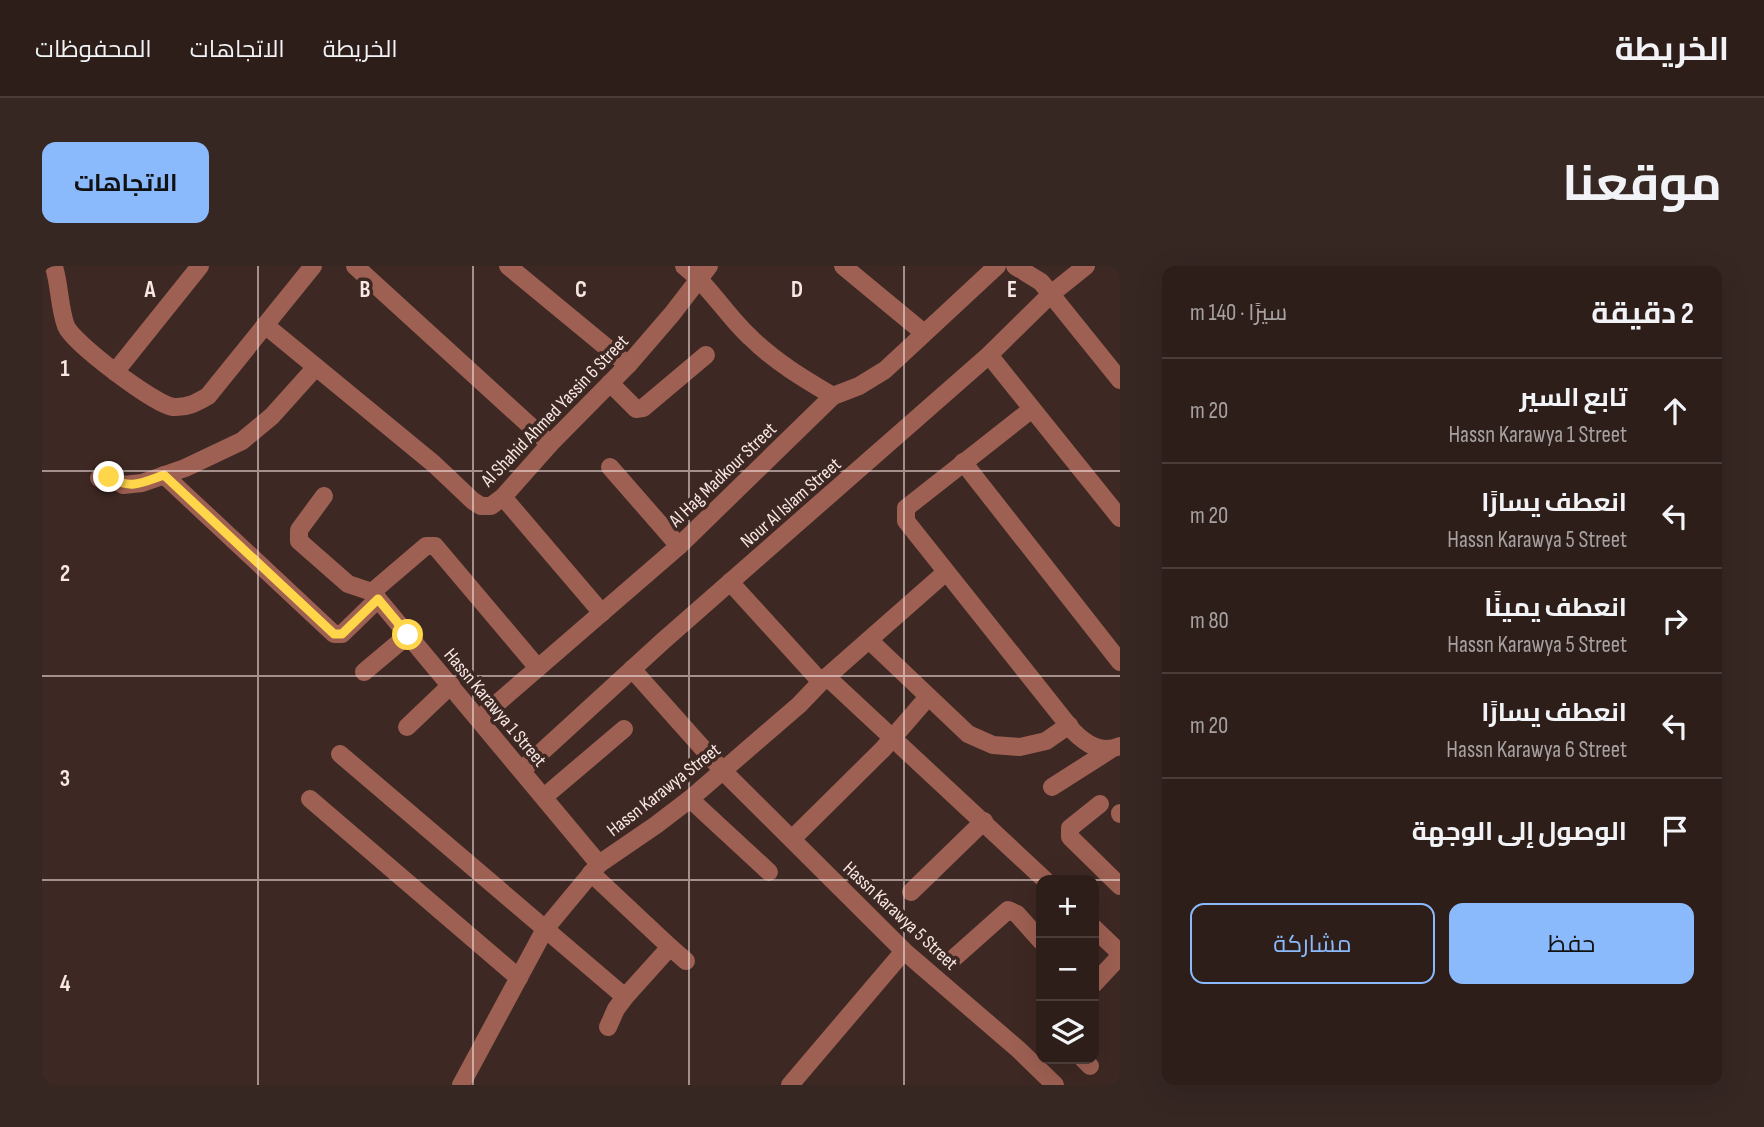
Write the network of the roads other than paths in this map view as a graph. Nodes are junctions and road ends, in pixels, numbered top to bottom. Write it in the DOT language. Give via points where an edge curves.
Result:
graph roads {
  1 [pos="54,266"];
  2 [pos="200,266"];
  3 [pos="313,266"];
  4 [pos="355,266"];
  5 [pos="508,266"];
  6 [pos="684,266"];
  7 [pos="843,266"];
  8 [pos="997,266"];
  9 [pos="1016,266"];
  10 [pos="1086,266"];
  11 [pos="704,272"];
  12 [pos="1051,294"];
  13 [pos="265,325"];
  14 [pos="924,333"];
  15 [pos="706,355"];
  16 [pos="989,355"];
  17 [pos="628,365"];
  18 [pos="316,367"];
  19 [pos="115,372"];
  20 [pos="1120,380"];
  21 [pos="610,383"];
  22 [pos="833,396"];
  23 [pos="1032,409"];
  24 [pos="550,444"];
  25 [pos="963,462"];
  26 [pos="610,467"];
  27 [pos="164,475"];
  28 [pos="99,478"];
  29 [pos="324,496"];
  30 [pos="503,498"];
  31 [pos="1120,518"];
  32 [pos="679,545"];
  33 [pos="946,572"];
  34 [pos="730,582"];
  35 [pos="375,596"];
  36 [pos="601,613"];
  37 [pos="408,635"];
  38 [pos="869,640"];
  39 [pos="1120,662"];
  40 [pos="538,668"];
  41 [pos="632,669"];
  42 [pos="364,672"];
  43 [pos="824,680"];
  44 [pos="451,685"];
  45 [pos="928,696"];
  46 [pos="479,719"];
  47 [pos="1069,725"];
  48 [pos="407,727"];
  49 [pos="624,729"];
  50 [pos="891,739"];
  51 [pos="1115,748"];
  52 [pos="341,754"];
  53 [pos="522,770"];
  54 [pos="723,771"];
  55 [pos="1052,788"];
  56 [pos="544,797"];
  57 [pos="310,799"];
  58 [pos="690,799"];
  59 [pos="1100,804"];
  60 [pos="984,821"];
  61 [pos="792,839"];
  62 [pos="595,869"];
  63 [pos="769,873"];
  64 [pos="1040,875"];
  65 [pos="1120,886"];
  66 [pos="911,892"];
  67 [pos="545,929"];
  68 [pos="1099,933"];
  69 [pos="1038,938"];
  70 [pos="670,947"];
  71 [pos="904,951"];
  72 [pos="1120,955"];
  73 [pos="954,958"];
  74 [pos="686,961"];
  75 [pos="519,978"];
  76 [pos="1099,978"];
  77 [pos="625,997"];
  78 [pos="608,1027"];
  79 [pos="461,1085"];
  80 [pos="790,1085"];
  81 [pos="1055,1085"];
  1 -- 19 [label="street" via="66,327"];
  2 -- 19 [label="street"];
  3 -- 13 [label="street"];
  4 -- 24 [label="street"];
  5 -- 17 [label="street"];
  6 -- 11 [label="street"];
  7 -- 14 [label="street"];
  8 -- 14 [label="street, Al Hag Madkour Street"];
  9 -- 12 [label="street"];
  10 -- 12 [label="street, Nour Al Islam Street"];
  11 -- 17 [label="street, Al Shahid Ahmed Yassin 6 Street"];
  11 -- 22 [label="street" via="723,309 751,339"];
  12 -- 16 [label="street, Nour Al Islam Street"];
  12 -- 20 [label="street"];
  13 -- 18 [label="street, Al Shahid Ahmed Yassin 6 Street"];
  13 -- 19 [label="street" via="208,396 189,406 170,407"];
  14 -- 22 [label="street, Al Hag Madkour Street" via="885,370"];
  15 -- 21 [label="street" via="643,408 636,409"];
  16 -- 23 [label="street"];
  16 -- 34 [label="street, Nour Al Islam Street"];
  17 -- 21 [label="street, Al Shahid Ahmed Yassin 6 Street"];
  18 -- 27 [label="street" via="272,416 242,441"];
  18 -- 30 [label="street, Al Shahid Ahmed Yassin 6 Street" via="473,501 491,506"];
  21 -- 24 [label="street, Al Shahid Ahmed Yassin 6 Street"];
  22 -- 32 [label="street, Al Hag Madkour Street"];
  23 -- 25 [label="street"];
  23 -- 31 [label="street"];
  24 -- 30 [label="street, Al Shahid Ahmed Yassin 6 Street"];
  25 -- 33 [label="street" via="904,513"];
  25 -- 39 [label="street"];
  26 -- 32 [label="street"];
  27 -- 28 [label="street" via="124,485 109,477"];
  27 -- 35 [label="street" via="334,634 342,634"];
  29 -- 35 [label="street, Hassn Karawya 1 Street" via="299,530 299,541 348,584"];
  30 -- 36 [label="street"];
  32 -- 36 [label="street, Al Hag Madkour Street"];
  33 -- 38 [label="street, Hassn Karawya Street"];
  33 -- 47 [label="street"];
  34 -- 41 [label="street, Nour Al Islam Street"];
  34 -- 43 [label="street"];
  35 -- 37 [label="street, Hassn Karawya 1 Street"];
  35 -- 40 [label="street" via="426,547 435,546"];
  36 -- 40 [label="street, Al Hag Madkour Street"];
  37 -- 42 [label="street"];
  37 -- 44 [label="street, Hassn Karawya 1 Street"];
  38 -- 43 [label="street, Hassn Karawya Street"];
  38 -- 45 [label="street"];
  40 -- 46 [label="street, Al Hag Madkour Street"];
  41 -- 53 [label="street, Nour Al Islam Street"];
  41 -- 54 [label="street, Hassn Karawya 5 Street"];
  43 -- 50 [label="street"];
  43 -- 54 [label="street, Hassn Karawya Street"];
  44 -- 46 [label="street, Hassn Karawya 1 Street"];
  44 -- 48 [label="street"];
  45 -- 47 [label="street" via="968,734 993,745 1020,747 1046,741"];
  45 -- 50 [label="street"];
  46 -- 53 [label="street, Hassn Karawya 1 Street"];
  47 -- 51 [label="street" via="1096,748"];
  49 -- 56 [label="street"];
  50 -- 60 [label="street"];
  50 -- 61 [label="street"];
  51 -- 55 [label="street"];
  52 -- 67 [label="street"];
  53 -- 56 [label="street, Hassn Karawya 1 Street"];
  54 -- 58 [label="street, Hassn Karawya Street"];
  54 -- 61 [label="street, Hassn Karawya 5 Street"];
  56 -- 62 [label="street, Hassn Karawya 1 Street"];
  57 -- 75 [label="street"];
  58 -- 62 [label="street, Hassn Karawya Street"];
  58 -- 63 [label="street"];
  59 -- 65 [label="street" via="1068,832"];
  60 -- 64 [label="street"];
  60 -- 66 [label="street"];
  61 -- 71 [label="street, Hassn Karawya 5 Street"];
  62 -- 67 [label="street, Hassn Karawya Street"];
  62 -- 70 [label="street, Hassn Karawya 1 Street"];
  67 -- 75 [label="street, Hassn Karawya Street"];
  67 -- 77 [label="street"];
  68 -- 72 [label="street"];
  69 -- 73 [label="street" via="1008,910"];
  70 -- 74 [label="street, Hassn Karawya 1 Street"];
  70 -- 77 [label="street"];
  71 -- 80 [label="street"];
  71 -- 81 [label="street, Hassn Karawya 5 Street"];
  72 -- 76 [label="street"];
  75 -- 79 [label="street, Hassn Karawya Street"];
  77 -- 78 [label="street"];
}
